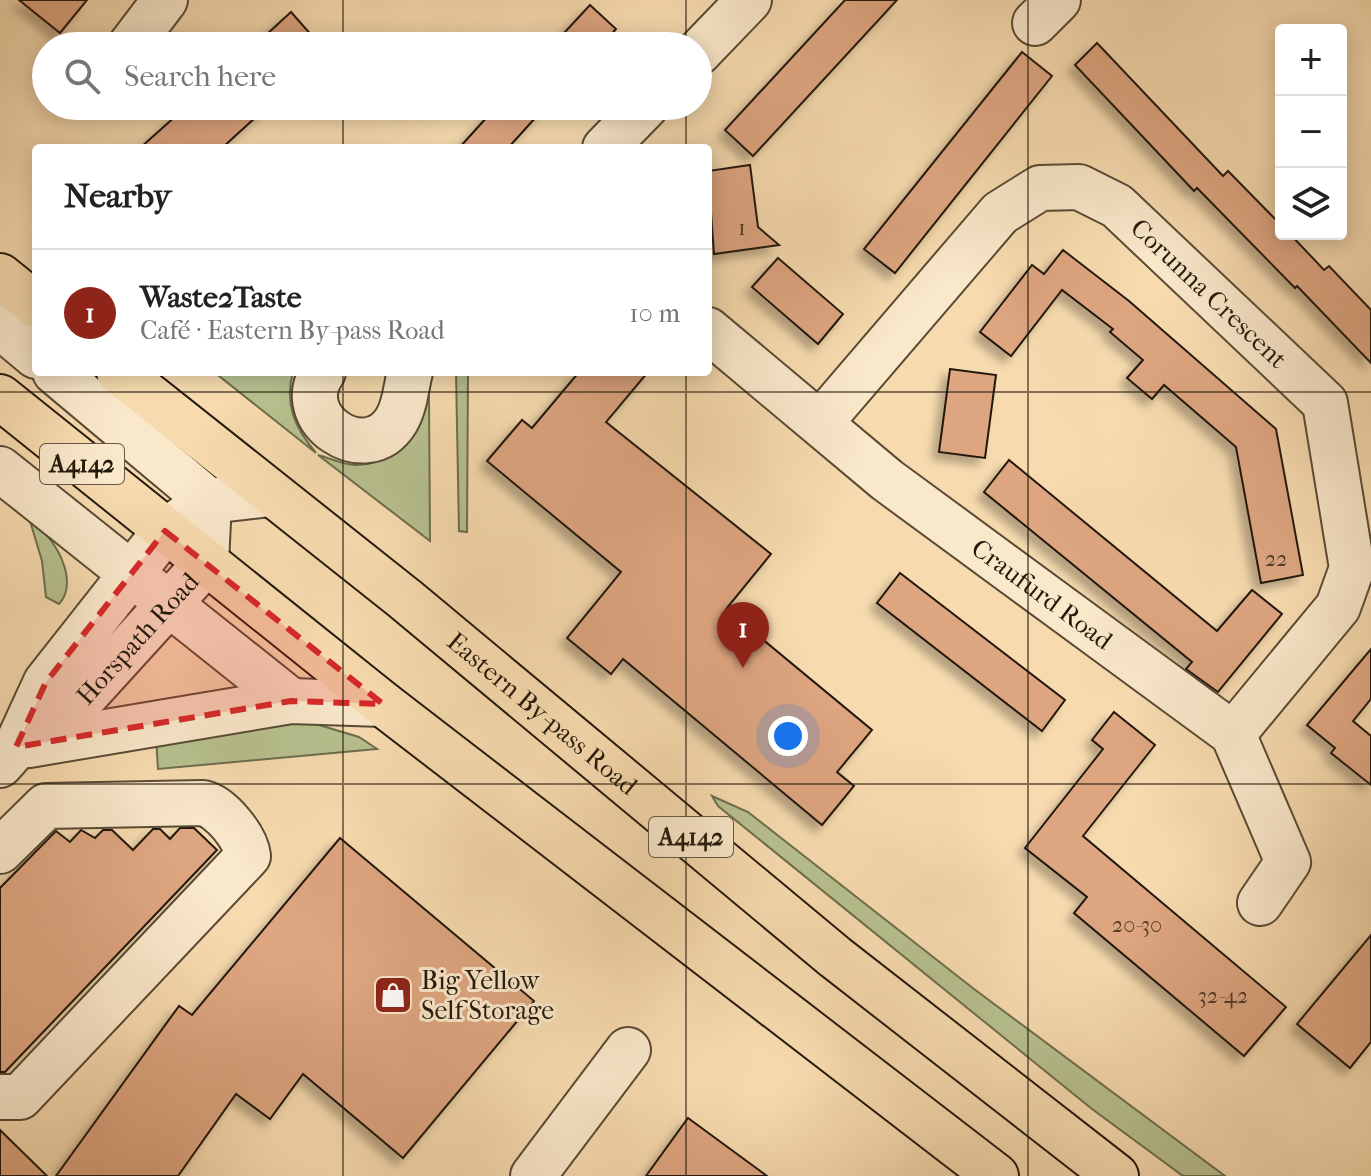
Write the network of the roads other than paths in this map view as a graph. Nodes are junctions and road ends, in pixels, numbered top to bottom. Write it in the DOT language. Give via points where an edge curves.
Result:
graph roads {
  1 [pos="165,0"];
  2 [pos="141,32"];
  3 [pos="632,120"];
  4 [pos="609,144"];
  5 [pos="0,276"];
  6 [pos="32,302"];
  7 [pos="0,326"];
  8 [pos="712,333"];
  9 [pos="32,353"];
  10 [pos="60,376"];
  11 [pos="124,376"];
  12 [pos="322,376"];
  13 [pos="409,376"];
  14 [pos="0,397"];
  15 [pos="820,423"];
  16 [pos="0,469"];
  17 [pos="270,494"];
  18 [pos="209,501"];
  19 [pos="165,531"];
  20 [pos="206,563"];
  21 [pos="130,575"];
  22 [pos="168,605"];
  23 [pos="291,701"];
  24 [pos="383,704"];
  25 [pos="1233,734"];
  26 [pos="8,756"];
  27 [pos="0,851"];
  28 [pos="1260,903"];
  29 [pos="628,1050"];
  30 [pos="0,1097"];
  31 [pos="533,1176"];
  32 [pos="996,1176"];
  33 [pos="1116,1176"];
  1 -- 2 [label="street"];
  3 -- 4 [label="street"];
  5 -- 6 [label="highway"];
  7 -- 9 [label="street"];
  8 -- 15 [label="street, Craufurd Road"];
  10 -- 18 [label="street"];
  11 -- 17 [label="highway, Eastern By-pass Road / A4142"];
  12 -- 13 [label="street" via="316,391 320,418 342,437 356,441 372,439 396,422"];
  14 -- 19 [label="highway, A4142"];
  15 -- 25 [label="street, Craufurd Road" via="887,480"];
  15 -- 25 [label="street, Corunna Crescent" via="1000,213 1040,188 1079,187 1117,206 1325,403 1352,568 1338,607"];
  16 -- 21 [label="street"];
  17 -- 18 [label="street, Horspath Road"];
  17 -- 33 [label="highway, Eastern By-pass Road / A4142" via="405,599 835,957"];
  18 -- 19 [label="street, Horspath Road"];
  18 -- 20 [label="street, Horspath Road"];
  19 -- 20 [label="highway, A4142"];
  19 -- 21 [label="street, Horspath Road"];
  20 -- 22 [label="street, Horspath Road"];
  20 -- 24 [label="highway, A4142"];
  21 -- 22 [label="street"];
  21 -- 26 [label="street, Horspath Road" via="46,682"];
  22 -- 23 [label="street"];
  22 -- 26 [label="street, Horspath Road" via="75,707"];
  23 -- 24 [label="street"];
  23 -- 26 [label="street"];
  24 -- 32 [label="highway, A4142"];
  25 -- 28 [label="street" via="1288,862"];
  27 -- 30 [label="street" via="46,806 203,803 212,805 247,845 248,856 20,1097"];
  29 -- 31 [label="street"];
}
